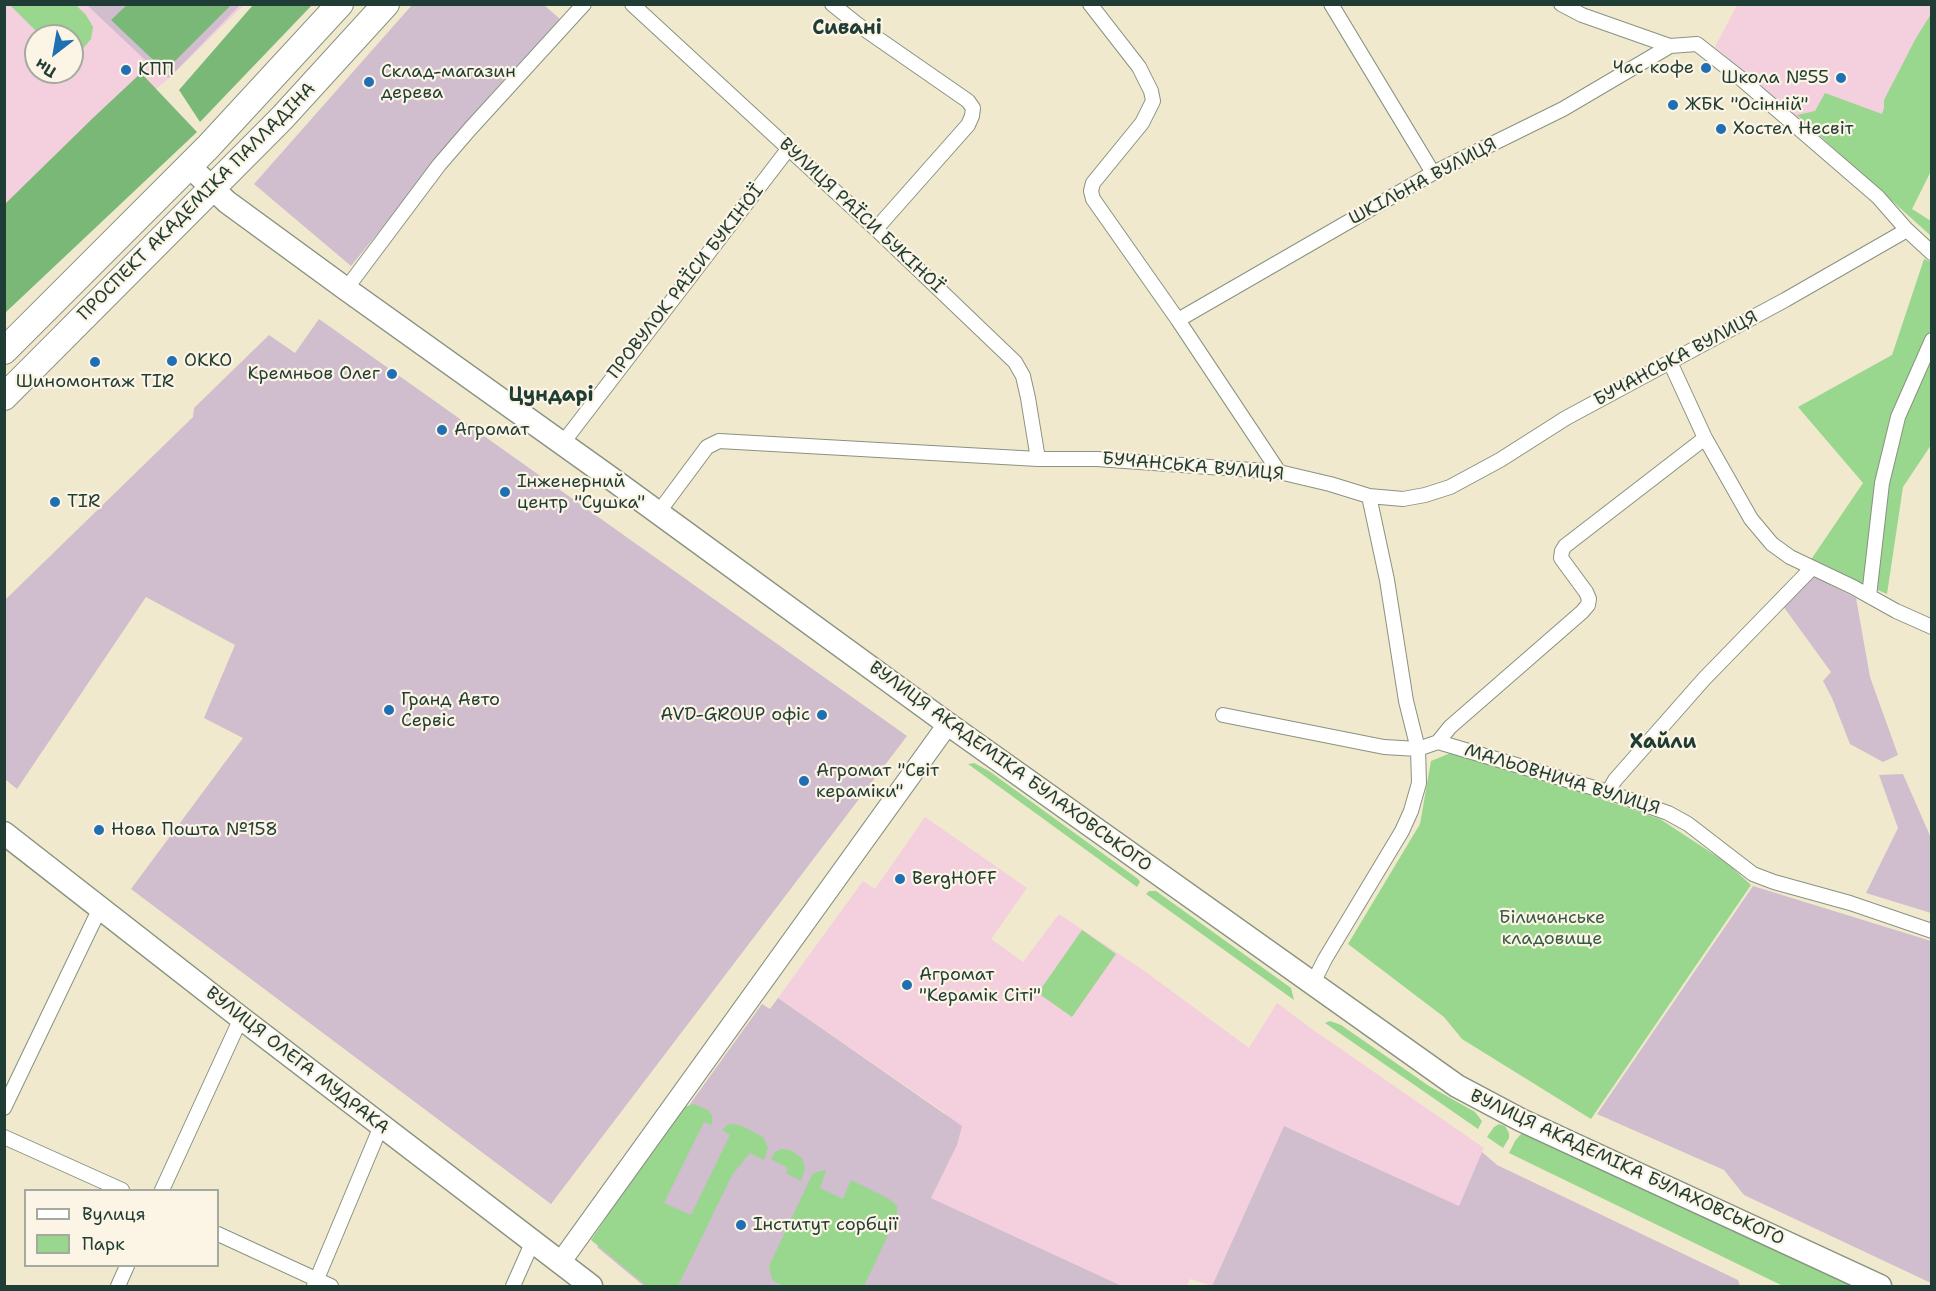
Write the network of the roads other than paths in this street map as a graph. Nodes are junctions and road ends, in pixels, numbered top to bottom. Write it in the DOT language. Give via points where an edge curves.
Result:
graph roads {
  1 [pos="340,4"];
  2 [pos="386,4"];
  3 [pos="584,4"];
  4 [pos="632,4"];
  5 [pos="832,4"];
  6 [pos="1090,4"];
  7 [pos="1331,4"];
  8 [pos="1561,4"];
  9 [pos="1670,46"];
  10 [pos="789,148"];
  11 [pos="189,166"];
  12 [pos="1433,173"];
  13 [pos="211,188"];
  14 [pos="876,229"];
  15 [pos="1907,230"];
  16 [pos="1932,253"];
  17 [pos="346,289"];
  18 [pos="1178,320"];
  19 [pos="1932,340"];
  20 [pos="4,351"];
  21 [pos="1670,362"];
  22 [pos="4,397"];
  23 [pos="1705,438"];
  24 [pos="562,444"];
  25 [pos="1038,459"];
  26 [pos="1279,472"];
  27 [pos="1369,496"];
  28 [pos="658,513"];
  29 [pos="1812,568"];
  30 [pos="1869,596"];
  31 [pos="1932,627"];
  32 [pos="1223,715"];
  33 [pos="948,724"];
  34 [pos="1438,742"];
  35 [pos="1418,749"];
  36 [pos="1608,792"];
  37 [pos="4,834"];
  38 [pos="100,908"];
  39 [pos="1932,932"];
  40 [pos="1312,985"];
  41 [pos="241,1018"];
  42 [pos="4,1108"];
  43 [pos="381,1126"];
  44 [pos="4,1137"];
  45 [pos="118,1189"];
  46 [pos="163,1189"];
  47 [pos="219,1235"];
  48 [pos="532,1241"];
  49 [pos="560,1263"];
  50 [pos="127,1267"];
  51 [pos="315,1283"];
  52 [pos="118,1287"];
  53 [pos="331,1287"];
  54 [pos="513,1287"];
  55 [pos="591,1287"];
  56 [pos="1880,1287"];
  1 -- 11 [label="highway, ПРОСПЕКТ АКАДЕМІКА ПАЛЛАДІНА"];
  2 -- 13 [label="highway, ПРОСПЕКТ АКАДЕМІКА ПАЛЛАДІНА" via="282,118"];
  3 -- 17 [label="street" via="454,147"];
  4 -- 10 [label="street, ВУЛИЦЯ РАЇСИ БУКІНОЇ"];
  5 -- 14 [label="street" via="973,108 968,125"];
  6 -- 18 [label="street" via="1138,67 1153,102 1142,123 1093,183 1093,199"];
  7 -- 12 [label="street"];
  8 -- 9 [label="street"];
  9 -- 12 [label="street, ШКІЛЬНА ВУЛИЦЯ" via="1563,109"];
  9 -- 15 [label="street" via="1697,44 1878,197"];
  10 -- 14 [label="street, ВУЛИЦЯ РАЇСИ БУКІНОЇ"];
  10 -- 24 [label="street, ПРОВУЛОК РАЇСИ БУКІНОЇ"];
  11 -- 13 [label="main road, ВУЛИЦЯ АКАДЕМІКА БУЛАХОВСЬКОГО"];
  11 -- 20 [label="highway, ПРОСПЕКТ АКАДЕМІКА ПАЛЛАДІНА"];
  12 -- 18 [label="street, ШКІЛЬНА ВУЛИЦЯ"];
  13 -- 17 [label="main road, ВУЛИЦЯ АКАДЕМІКА БУЛАХОВСЬКОГО"];
  13 -- 22 [label="highway, ПРОСПЕКТ АКАДЕМІКА ПАЛЛАДІНА"];
  14 -- 25 [label="street, ВУЛИЦЯ РАЇСИ БУКІНОЇ" via="1015,362 1023,376"];
  15 -- 16 [label="street"];
  15 -- 21 [label="street, БУЧАНСЬКА ВУЛИЦЯ"];
  17 -- 24 [label="main road, ВУЛИЦЯ АКАДЕМІКА БУЛАХОВСЬКОГО"];
  18 -- 26 [label="street"];
  19 -- 30 [label="street" via="1898,417 1882,483"];
  21 -- 23 [label="street"];
  21 -- 27 [label="street, БУЧАНСЬКА ВУЛИЦЯ" via="1450,487 1403,499"];
  23 -- 29 [label="street" via="1751,519 1772,544"];
  23 -- 34 [label="street" via="1565,546 1561,558 1586,592 1588,605"];
  24 -- 28 [label="main road, ВУЛИЦЯ АКАДЕМІКА БУЛАХОВСЬКОГО"];
  25 -- 26 [label="street, БУЧАНСЬКА ВУЛИЦЯ" via="1097,459"];
  25 -- 28 [label="street, БУЧАНСЬКА ВУЛИЦЯ" via="719,441 706,447"];
  26 -- 27 [label="street, БУЧАНСЬКА ВУЛИЦЯ"];
  27 -- 35 [label="street"];
  28 -- 33 [label="main road, ВУЛИЦЯ АКАДЕМІКА БУЛАХОВСЬКОГО"];
  29 -- 30 [label="street"];
  29 -- 36 [label="street" via="1704,679"];
  30 -- 31 [label="street"];
  32 -- 35 [label="street" via="1384,747"];
  33 -- 40 [label="main road, ВУЛИЦЯ АКАДЕМІКА БУЛАХОВСЬКОГО"];
  33 -- 49 [label="street"];
  34 -- 35 [label="street"];
  34 -- 36 [label="street, МАЛЬОВНИЧА ВУЛИЦЯ"];
  35 -- 40 [label="street" via="1419,783 1411,811"];
  36 -- 39 [label="street, МАЛЬОВНИЧА ВУЛИЦЯ" via="1688,824 1753,874"];
  37 -- 38 [label="main road, ВУЛИЦЯ ОЛЕГА МУДРАКА"];
  38 -- 41 [label="main road, ВУЛИЦЯ ОЛЕГА МУДРАКА"];
  38 -- 42 [label="street"];
  40 -- 56 [label="main road, ВУЛИЦЯ АКАДЕМІКА БУЛАХОВСЬКОГО" via="1456,1086 1498,1109"];
  41 -- 43 [label="main road, ВУЛИЦЯ ОЛЕГА МУДРАКА"];
  41 -- 46 [label="street"];
  43 -- 48 [label="main road, ВУЛИЦЯ ОЛЕГА МУДРАКА"];
  43 -- 51 [label="street"];
  44 -- 45 [label="street"];
  47 -- 51 [label="street"];
  48 -- 49 [label="main road, ВУЛИЦЯ ОЛЕГА МУДРАКА"];
  48 -- 54 [label="street"];
  49 -- 55 [label="main road, ВУЛИЦЯ ОЛЕГА МУДРАКА"];
  50 -- 52 [label="street"];
  51 -- 53 [label="street"];
}
